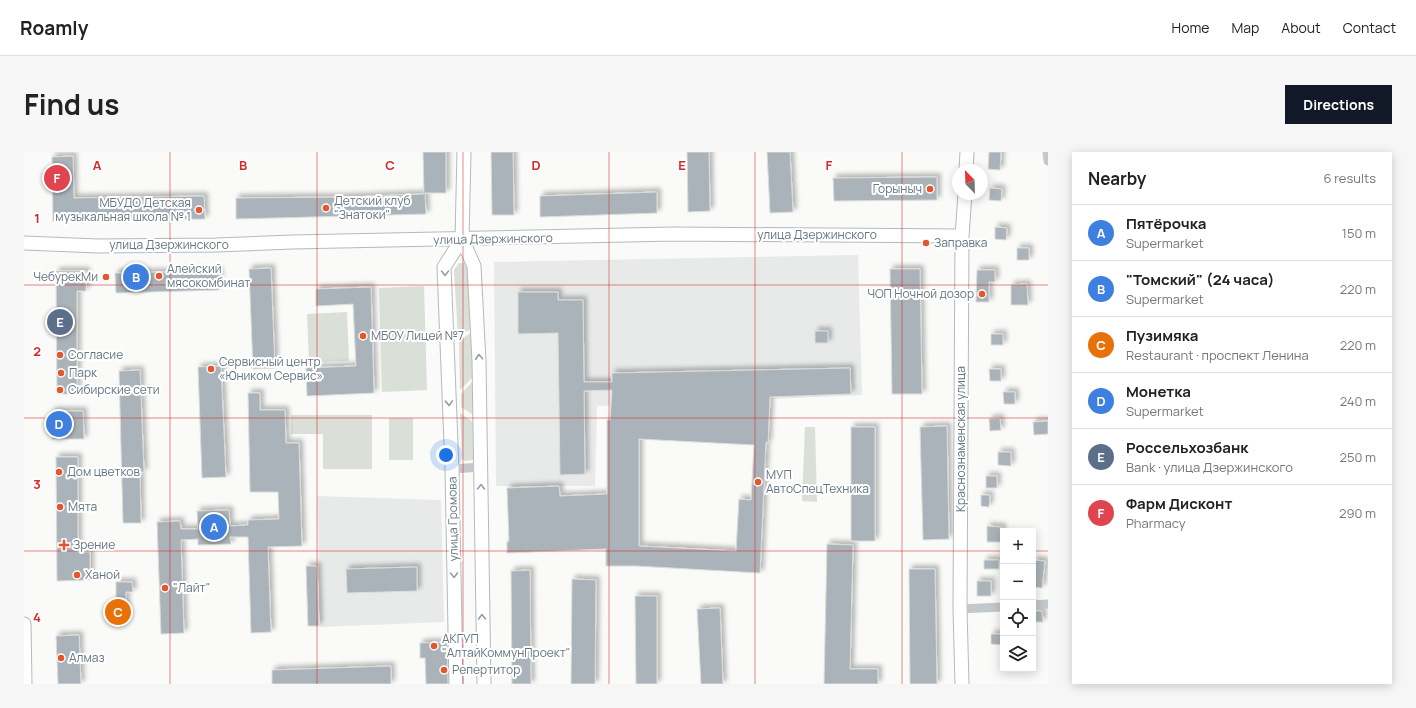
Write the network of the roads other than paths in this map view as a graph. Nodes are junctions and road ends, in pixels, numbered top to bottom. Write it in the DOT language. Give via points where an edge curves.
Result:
graph roads {
  1 [pos="464,152"];
  2 [pos="967,152"];
  3 [pos="1047,152"];
  4 [pos="1048,161"];
  5 [pos="966,164"];
  6 [pos="965,200"];
  7 [pos="962,236"];
  8 [pos="462,239"];
  9 [pos="24,243"];
  10 [pos="481,467"];
  11 [pos="452,469"];
  12 [pos="1048,604"];
  13 [pos="1036,605"];
  14 [pos="1000,607"];
  15 [pos="960,609"];
  16 [pos="24,624"];
  17 [pos="455,654"];
  18 [pos="483,654"];
  19 [pos="25,684"];
  20 [pos="456,684"];
  21 [pos="484,684"];
  22 [pos="962,684"];
  1 -- 8 [label="street"];
  2 -- 5 [label="street"];
  3 -- 4 [label="street"];
  6 -- 7 [label="street, Краснознаменская улица"];
  7 -- 8 [label="street, улица Дзержинского" via="673,234"];
  7 -- 15 [label="street, Краснознаменская улица"];
  8 -- 9 [label="street, улица Дзержинского" via="216,245 98,246"];
  10 -- 8 [label="street, one-way" via="474,266"];
  8 -- 11 [label="street, улица Громова, one-way" via="444,267"];
  10 -- 11 [label="street"];
  18 -- 10 [label="street, one-way"];
  11 -- 17 [label="street, улица Громова, one-way"];
  12 -- 13 [label="street"];
  14 -- 15 [label="street"];
  15 -- 22 [label="street, Краснознаменская улица"];
  16 -- 19 [label="street"];
  17 -- 18 [label="street"];
  17 -- 20 [label="street, улица Громова"];
  18 -- 21 [label="street"];
}
